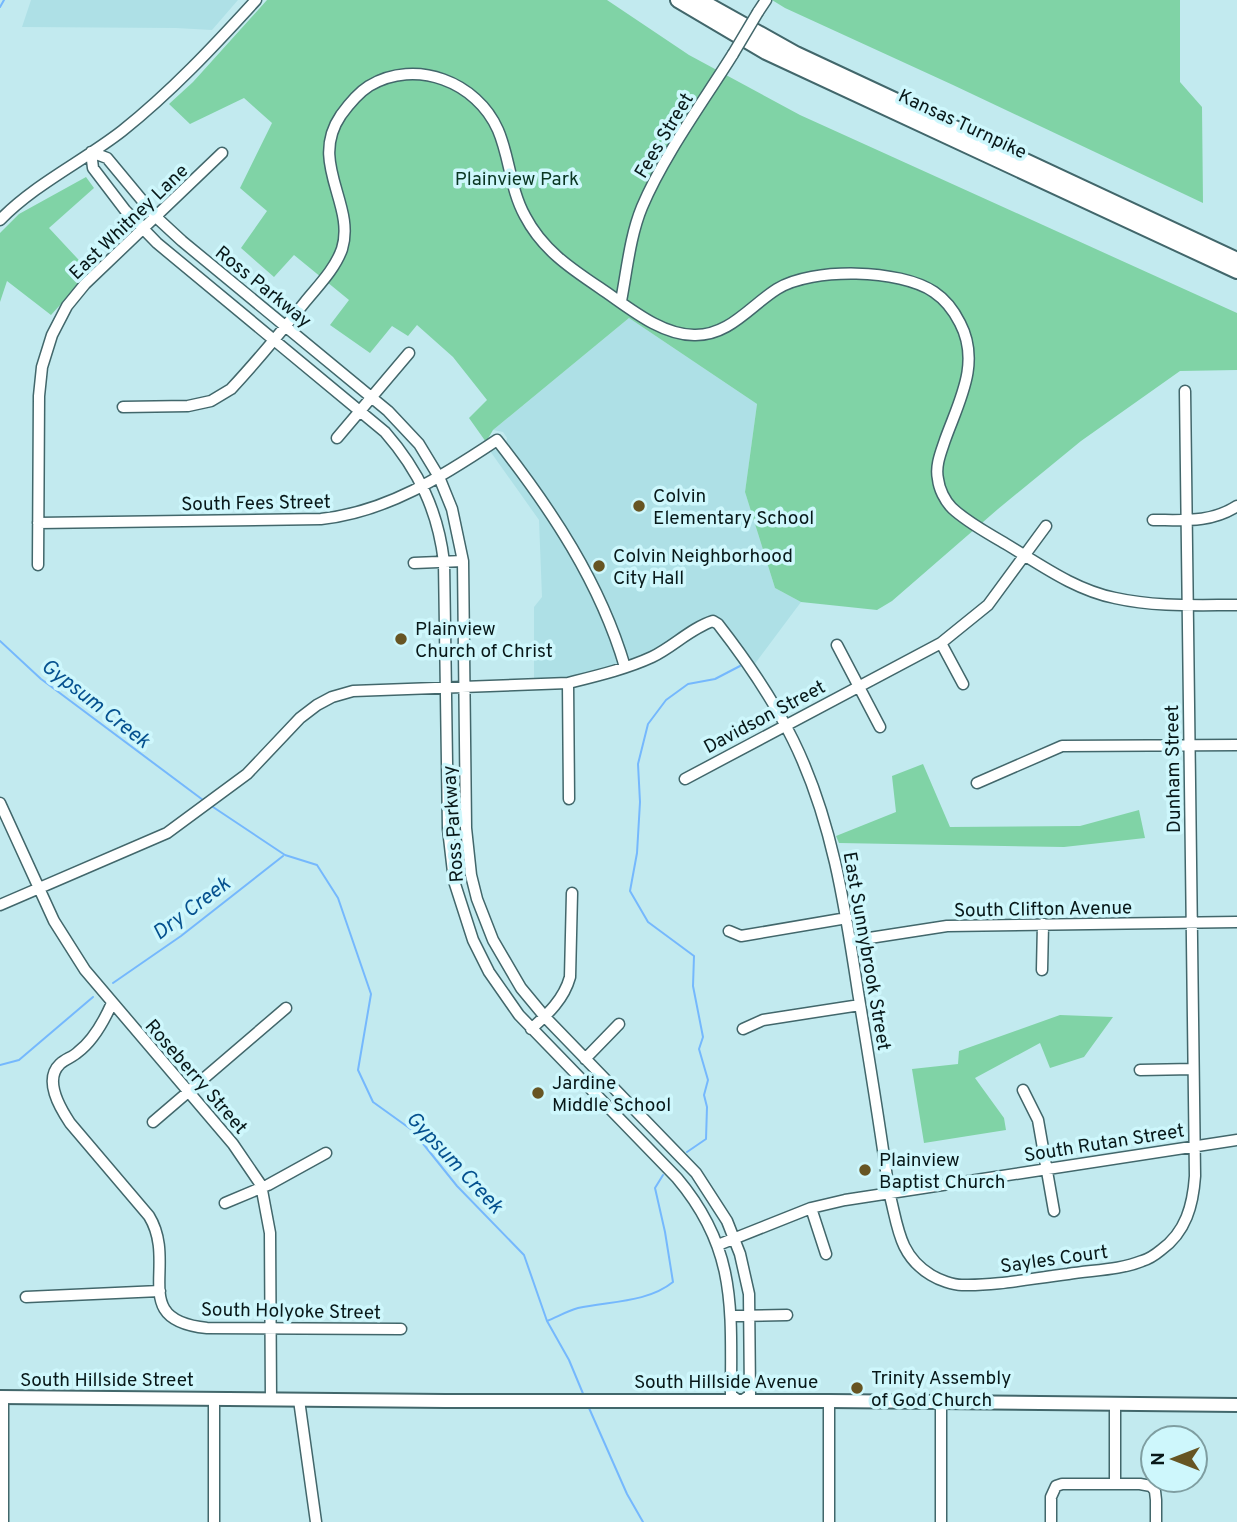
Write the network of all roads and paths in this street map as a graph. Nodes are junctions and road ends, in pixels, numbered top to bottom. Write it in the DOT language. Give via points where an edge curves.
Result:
graph roads {
  1 [pos="256,0"];
  2 [pos="678,0"];
  3 [pos="699,0"];
  4 [pos="766,0"];
  5 [pos="91,152"];
  6 [pos="222,153"];
  7 [pos="156,217"];
  8 [pos="0,220"];
  9 [pos="143,229"];
  10 [pos="1237,260"];
  11 [pos="1237,271"];
  12 [pos="621,301"];
  13 [pos="285,327"];
  14 [pos="274,341"];
  15 [pos="408,353"];
  16 [pos="1185,391"];
  17 [pos="371,398"];
  18 [pos="124,407"];
  19 [pos="360,411"];
  20 [pos="337,438"];
  21 [pos="439,477"];
  22 [pos="423,485"];
  23 [pos="1237,506"];
  24 [pos="1153,520"];
  25 [pos="1187,520"];
  26 [pos="38,523"];
  27 [pos="1046,526"];
  28 [pos="1025,556"];
  29 [pos="463,561"];
  30 [pos="444,562"];
  31 [pos="414,563"];
  32 [pos="38,565"];
  33 [pos="1237,605"];
  34 [pos="1188,606"];
  35 [pos="941,643"];
  36 [pos="837,645"];
  37 [pos="625,667"];
  38 [pos="568,682"];
  39 [pos="963,684"];
  40 [pos="859,685"];
  41 [pos="446,687"];
  42 [pos="464,687"];
  43 [pos="785,725"];
  44 [pos="880,727"];
  45 [pos="1189,745"];
  46 [pos="1237,745"];
  47 [pos="685,779"];
  48 [pos="977,783"];
  49 [pos="569,799"];
  50 [pos="0,803"];
  51 [pos="40,888"];
  52 [pos="572,893"];
  53 [pos="0,905"];
  54 [pos="847,918"];
  55 [pos="1237,922"];
  56 [pos="1191,923"];
  57 [pos="1043,924"];
  58 [pos="729,932"];
  59 [pos="850,941"];
  60 [pos="1042,970"];
  61 [pos="112,1003"];
  62 [pos="860,1005"];
  63 [pos="286,1008"];
  64 [pos="545,1017"];
  65 [pos="619,1024"];
  66 [pos="743,1029"];
  67 [pos="531,1030"];
  68 [pos="585,1059"];
  69 [pos="1193,1069"];
  70 [pos="1140,1070"];
  71 [pos="1023,1090"];
  72 [pos="188,1091"];
  73 [pos="153,1122"];
  74 [pos="1237,1140"];
  75 [pos="1194,1146"];
  76 [pos="326,1153"];
  77 [pos="1047,1168"];
  78 [pos="261,1188"];
  79 [pos="889,1192"];
  80 [pos="225,1203"];
  81 [pos="811,1209"];
  82 [pos="1054,1211"];
  83 [pos="736,1238"];
  84 [pos="718,1245"];
  85 [pos="826,1254"];
  86 [pos="160,1291"];
  87 [pos="26,1297"];
  88 [pos="787,1315"];
  89 [pos="732,1316"];
  90 [pos="750,1316"];
  91 [pos="272,1328"];
  92 [pos="401,1329"];
  93 [pos="2,1397"];
  94 [pos="215,1399"];
  95 [pos="271,1399"];
  96 [pos="299,1399"];
  97 [pos="829,1401"];
  98 [pos="740,1402"];
  99 [pos="941,1402"];
  100 [pos="1115,1404"];
  101 [pos="1237,1405"];
  102 [pos="1115,1484"];
  103 [pos="3,1522"];
  104 [pos="214,1522"];
  105 [pos="316,1522"];
  106 [pos="829,1522"];
  107 [pos="941,1522"];
  108 [pos="1051,1522"];
  109 [pos="1156,1522"];
  1 -- 5 [label="street" via="169,92"];
  2 -- 11 [label="highway, Kansas Turnpike" via="775,56"];
  3 -- 10 [label="highway, Kansas Turnpike" via="796,54"];
  4 -- 12 [label="street, Fees Street, bridge" via="654,181 633,237"];
  5 -- 7 [label="street, Ross Parkway" via="107,158"];
  5 -- 8 [label="street"];
  5 -- 9 [label="street, Ross Parkway" via="93,167"];
  6 -- 7 [label="street, East Whitney Lane"];
  7 -- 9 [label="street, East Whitney Lane"];
  7 -- 13 [label="street, Ross Parkway"];
  9 -- 14 [label="street, Ross Parkway"];
  9 -- 26 [label="street, East Whitney Lane" via="85,284 52,335 38,396"];
  12 -- 13 [label="street" via="559,260 540,240 512,185 499,132 476,99 452,82 410,73 365,88 333,126 330,170 344,224 342,248"];
  12 -- 28 [label="street" via="674,332 694,335 729,326 781,287 812,276 891,276 917,282 939,295 963,327 970,364 937,476 949,505"];
  13 -- 14 [label="street"];
  13 -- 17 [label="street, Ross Parkway"];
  14 -- 18 [label="street" via="231,389 211,401"];
  14 -- 19 [label="street, Ross Parkway"];
  15 -- 17 [label="street"];
  16 -- 25 [label="street, Dunham Street"];
  17 -- 19 [label="street"];
  17 -- 21 [label="street, Ross Parkway" via="404,426"];
  19 -- 20 [label="street"];
  19 -- 22 [label="street, Ross Parkway" via="400,449"];
  21 -- 22 [label="street, South Fees Street"];
  21 -- 29 [label="street, Ross Parkway" via="452,509"];
  21 -- 37 [label="street, South Fees Street" via="497,440 580,560"];
  22 -- 26 [label="street, South Fees Street" via="383,505 321,519"];
  22 -- 30 [label="street, Ross Parkway" via="439,528"];
  23 -- 25 [label="street" via="1224,514"];
  24 -- 25 [label="street"];
  25 -- 34 [label="street, Dunham Street"];
  26 -- 32 [label="street, East Whitney Lane"];
  27 -- 28 [label="street, Davidson Street"];
  28 -- 34 [label="street" via="1080,587 1111,598"];
  28 -- 35 [label="street, Davidson Street" via="988,606"];
  29 -- 30 [label="street"];
  29 -- 42 [label="street, Ross Parkway"];
  30 -- 31 [label="street"];
  30 -- 41 [label="street, Ross Parkway"];
  33 -- 34 [label="street"];
  34 -- 45 [label="street, Dunham Street"];
  35 -- 39 [label="street"];
  35 -- 40 [label="street, Davidson Street"];
  36 -- 40 [label="street"];
  37 -- 38 [label="street"];
  37 -- 43 [label="street, East Sunnybrook Street" via="713,621 746,659"];
  38 -- 42 [label="street"];
  38 -- 49 [label="street"];
  40 -- 43 [label="street, Davidson Street"];
  40 -- 44 [label="street"];
  41 -- 42 [label="street"];
  41 -- 51 [label="street" via="353,691 332,697 300,718 247,774 167,833"];
  41 -- 67 [label="street, Ross Parkway" via="448,829 459,902 489,972"];
  42 -- 64 [label="street, Ross Parkway" via="466,828 477,899 512,975"];
  43 -- 47 [label="street, Davidson Street"];
  43 -- 54 [label="street, East Sunnybrook Street" via="816,795"];
  45 -- 46 [label="street"];
  45 -- 48 [label="street" via="1062,746"];
  45 -- 56 [label="street, Dunham Street"];
  50 -- 51 [label="street, Roseberry Street"];
  51 -- 53 [label="street"];
  51 -- 61 [label="street, Roseberry Street" via="54,921"];
  52 -- 64 [label="street" via="570,977 567,989"];
  54 -- 58 [label="street" via="741,936"];
  54 -- 59 [label="street, East Sunnybrook Street"];
  55 -- 56 [label="street, South Clifton Avenue"];
  56 -- 57 [label="street, South Clifton Avenue"];
  56 -- 69 [label="street, Dunham Street"];
  57 -- 59 [label="street, South Clifton Avenue" via="947,926"];
  57 -- 60 [label="street"];
  59 -- 62 [label="street, East Sunnybrook Street"];
  61 -- 72 [label="street, Roseberry Street"];
  61 -- 86 [label="street" via="95,1035 80,1052 59,1064 53,1076 54,1089 70,1123 156,1228"];
  62 -- 66 [label="street" via="763,1020"];
  62 -- 79 [label="street, East Sunnybrook Street"];
  63 -- 72 [label="street"];
  64 -- 67 [label="street"];
  64 -- 68 [label="street, Ross Parkway"];
  65 -- 68 [label="street"];
  67 -- 84 [label="street, Ross Parkway" via="677,1178"];
  68 -- 83 [label="street, Ross Parkway" via="696,1173"];
  69 -- 70 [label="street"];
  69 -- 75 [label="street, Dunham Street"];
  71 -- 77 [label="street" via="1038,1120"];
  72 -- 73 [label="street"];
  72 -- 78 [label="street, Roseberry Street" via="233,1144"];
  74 -- 75 [label="street, South Rutan Street"];
  75 -- 77 [label="street, South Rutan Street"];
  75 -- 79 [label="street, Sayles Court" via="1194,1197 1179,1231 1152,1256 1116,1267 958,1285 932,1276 913,1260 898,1235"];
  76 -- 78 [label="street"];
  77 -- 79 [label="street, South Rutan Street"];
  77 -- 82 [label="street"];
  78 -- 80 [label="street"];
  78 -- 91 [label="street, Roseberry Street" via="270,1233"];
  79 -- 81 [label="street, South Rutan Street"];
  81 -- 83 [label="street, South Rutan Street"];
  81 -- 85 [label="street"];
  83 -- 84 [label="street, South Rutan Street"];
  83 -- 90 [label="street, Ross Parkway"];
  84 -- 89 [label="street, Ross Parkway"];
  86 -- 87 [label="street"];
  86 -- 91 [label="street, South Holyoke Street" via="167,1316 187,1326"];
  88 -- 90 [label="street"];
  89 -- 90 [label="street"];
  89 -- 98 [label="street, Ross Parkway" via="731,1395"];
  90 -- 98 [label="street, Ross Parkway" via="750,1395"];
  91 -- 92 [label="street, South Holyoke Street"];
  91 -- 95 [label="street, Roseberry Street"];
  93 -- 94 [label="main road, South Hillside Street"];
  93 -- 103 [label="street"];
  94 -- 95 [label="main road, South Hillside Avenue"];
  94 -- 104 [label="street"];
  95 -- 96 [label="main road, South Hillside Avenue"];
  96 -- 98 [label="main road, South Hillside Avenue"];
  96 -- 105 [label="street"];
  97 -- 98 [label="main road, South Hillside Avenue"];
  97 -- 99 [label="main road, South Hillside Avenue"];
  97 -- 106 [label="street"];
  99 -- 100 [label="main road, South Hillside Avenue"];
  99 -- 107 [label="street"];
  100 -- 101 [label="main road, South Hillside Avenue"];
  100 -- 102 [label="street"];
  102 -- 108 [label="street" via="1056,1486"];
  102 -- 109 [label="street" via="1151,1486"];
}
